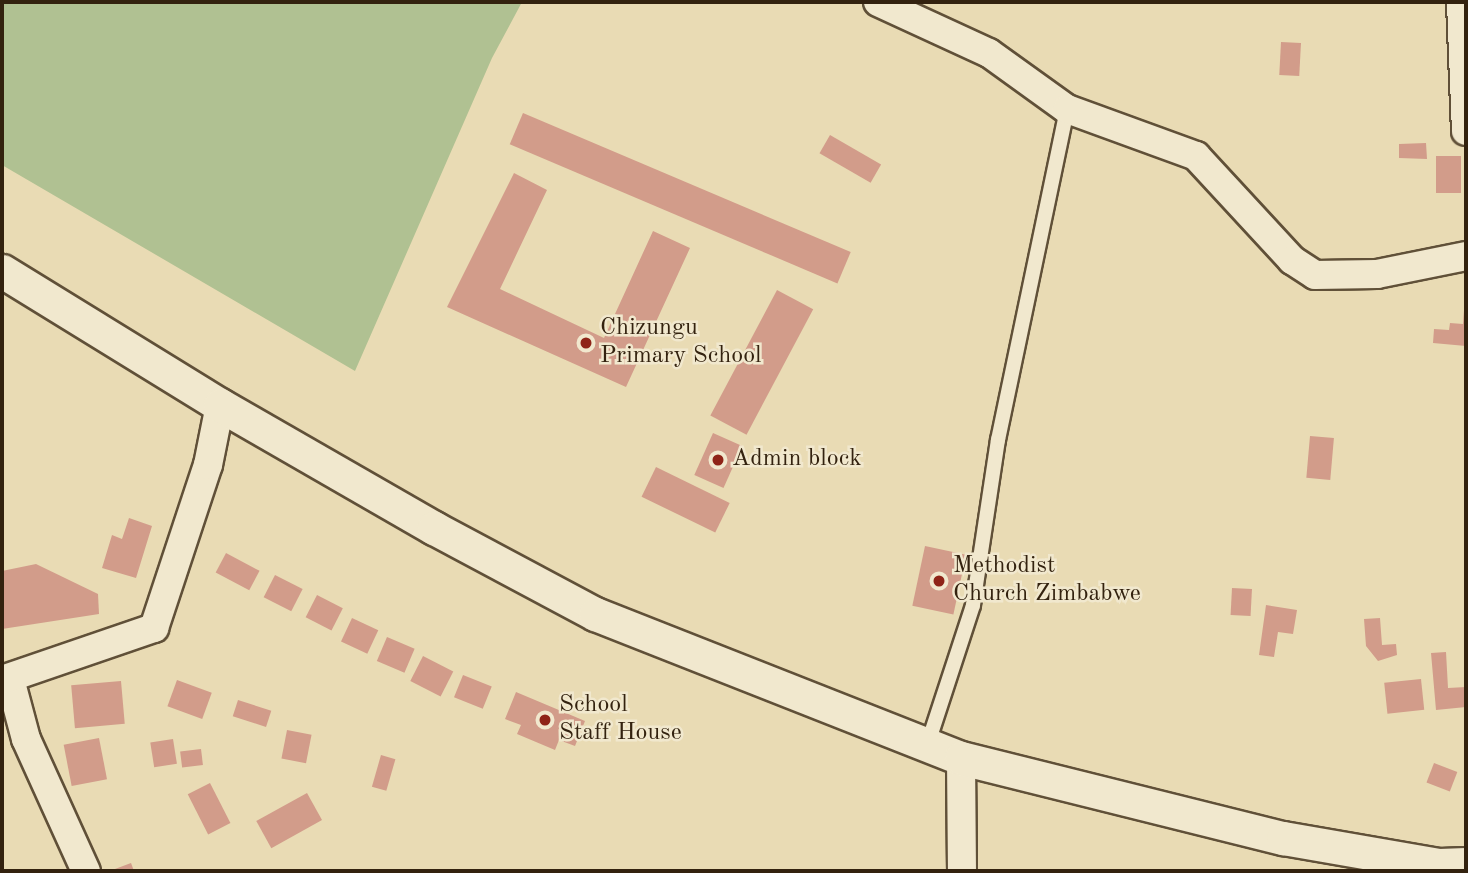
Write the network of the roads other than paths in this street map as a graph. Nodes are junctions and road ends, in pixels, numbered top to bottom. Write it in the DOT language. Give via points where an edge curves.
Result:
graph roads {
  1 [pos="878,2"];
  2 [pos="1461,2"];
  3 [pos="1067,109"];
  4 [pos="1466,131"];
  5 [pos="1466,256"];
  6 [pos="2,272"];
  7 [pos="220,405"];
  8 [pos="6,680"];
  9 [pos="926,747"];
  10 [pos="961,758"];
  11 [pos="1466,864"];
  12 [pos="86,871"];
  13 [pos="962,871"];
  1 -- 3 [label="street" via="989,53"];
  2 -- 4 [label="street"];
  3 -- 5 [label="street" via="1196,156 1292,260 1315,275 1377,274"];
  3 -- 9 [label="lane" via="998,440 973,605"];
  6 -- 7 [label="street"];
  7 -- 8 [label="street" via="208,465 154,628"];
  7 -- 9 [label="street" via="595,614"];
  8 -- 12 [label="street" via="26,739"];
  9 -- 10 [label="street"];
  10 -- 11 [label="street" via="1283,838 1439,865"];
  10 -- 13 [label="street"];
}
